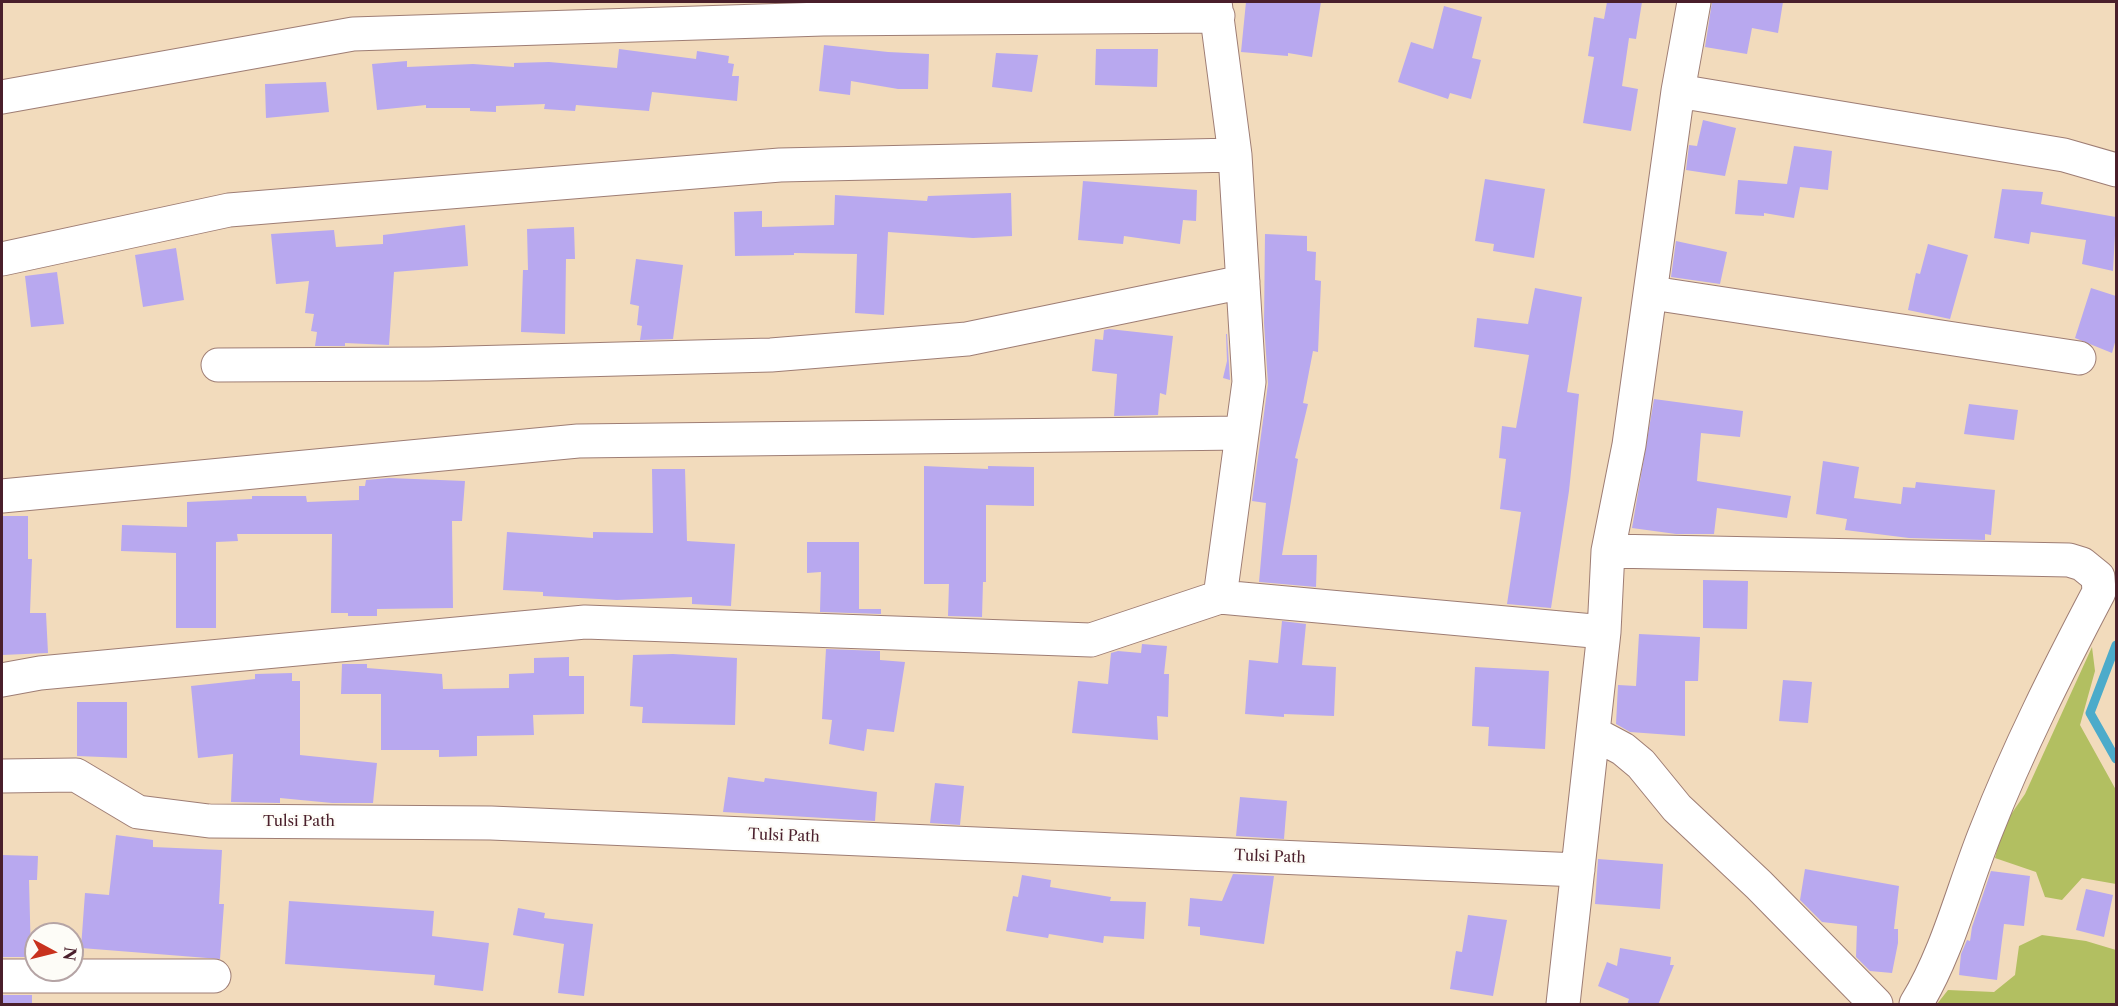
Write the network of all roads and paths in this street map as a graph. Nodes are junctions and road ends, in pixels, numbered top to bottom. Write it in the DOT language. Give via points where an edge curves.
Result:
graph roads {
  1 [pos="1694,2"];
  2 [pos="1216,9"];
  3 [pos="1678,91"];
  4 [pos="2,97"];
  5 [pos="1235,155"];
  6 [pos="2116,170"];
  7 [pos="2,259"];
  8 [pos="1243,282"];
  9 [pos="1652,293"];
  10 [pos="2079,358"];
  11 [pos="218,365"];
  12 [pos="1242,434"];
  13 [pos="2,496"];
  14 [pos="1608,551"];
  15 [pos="1220,597"];
  16 [pos="1604,632"];
  17 [pos="2,680"];
  18 [pos="1593,733"];
  19 [pos="2,776"];
  20 [pos="1578,870"];
  21 [pos="2,976"];
  22 [pos="214,976"];
  23 [pos="1563,1005"];
  24 [pos="1876,1005"];
  25 [pos="1916,1005"];
  1 -- 3 [label="street"];
  2 -- 4 [label="street" via="353,34"];
  2 -- 5 [label="street"];
  3 -- 6 [label="street" via="2064,154"];
  3 -- 9 [label="street"];
  5 -- 7 [label="street" via="780,165 240,209"];
  5 -- 8 [label="street"];
  8 -- 11 [label="street" via="967,339 771,355"];
  8 -- 12 [label="street" via="1249,382"];
  9 -- 10 [label="street"];
  9 -- 14 [label="street"];
  12 -- 13 [label="street" via="578,441"];
  12 -- 15 [label="street"];
  14 -- 16 [label="street"];
  14 -- 25 [label="street" via="2069,561 2082,564 2098,577 2099,592 2052,682 2005,787 1959,900 1934,975"];
  15 -- 16 [label="street"];
  15 -- 17 [label="street" via="1091,640 585,622 52,672"];
  16 -- 18 [label="street"];
  18 -- 20 [label="street"];
  18 -- 24 [label="street" via="1641,764 1677,808"];
  19 -- 20 [label="street, Tulsi Path" via="76,775 138,812 209,821 491,823"];
  20 -- 23 [label="street"];
  21 -- 22 [label="street"];
}
